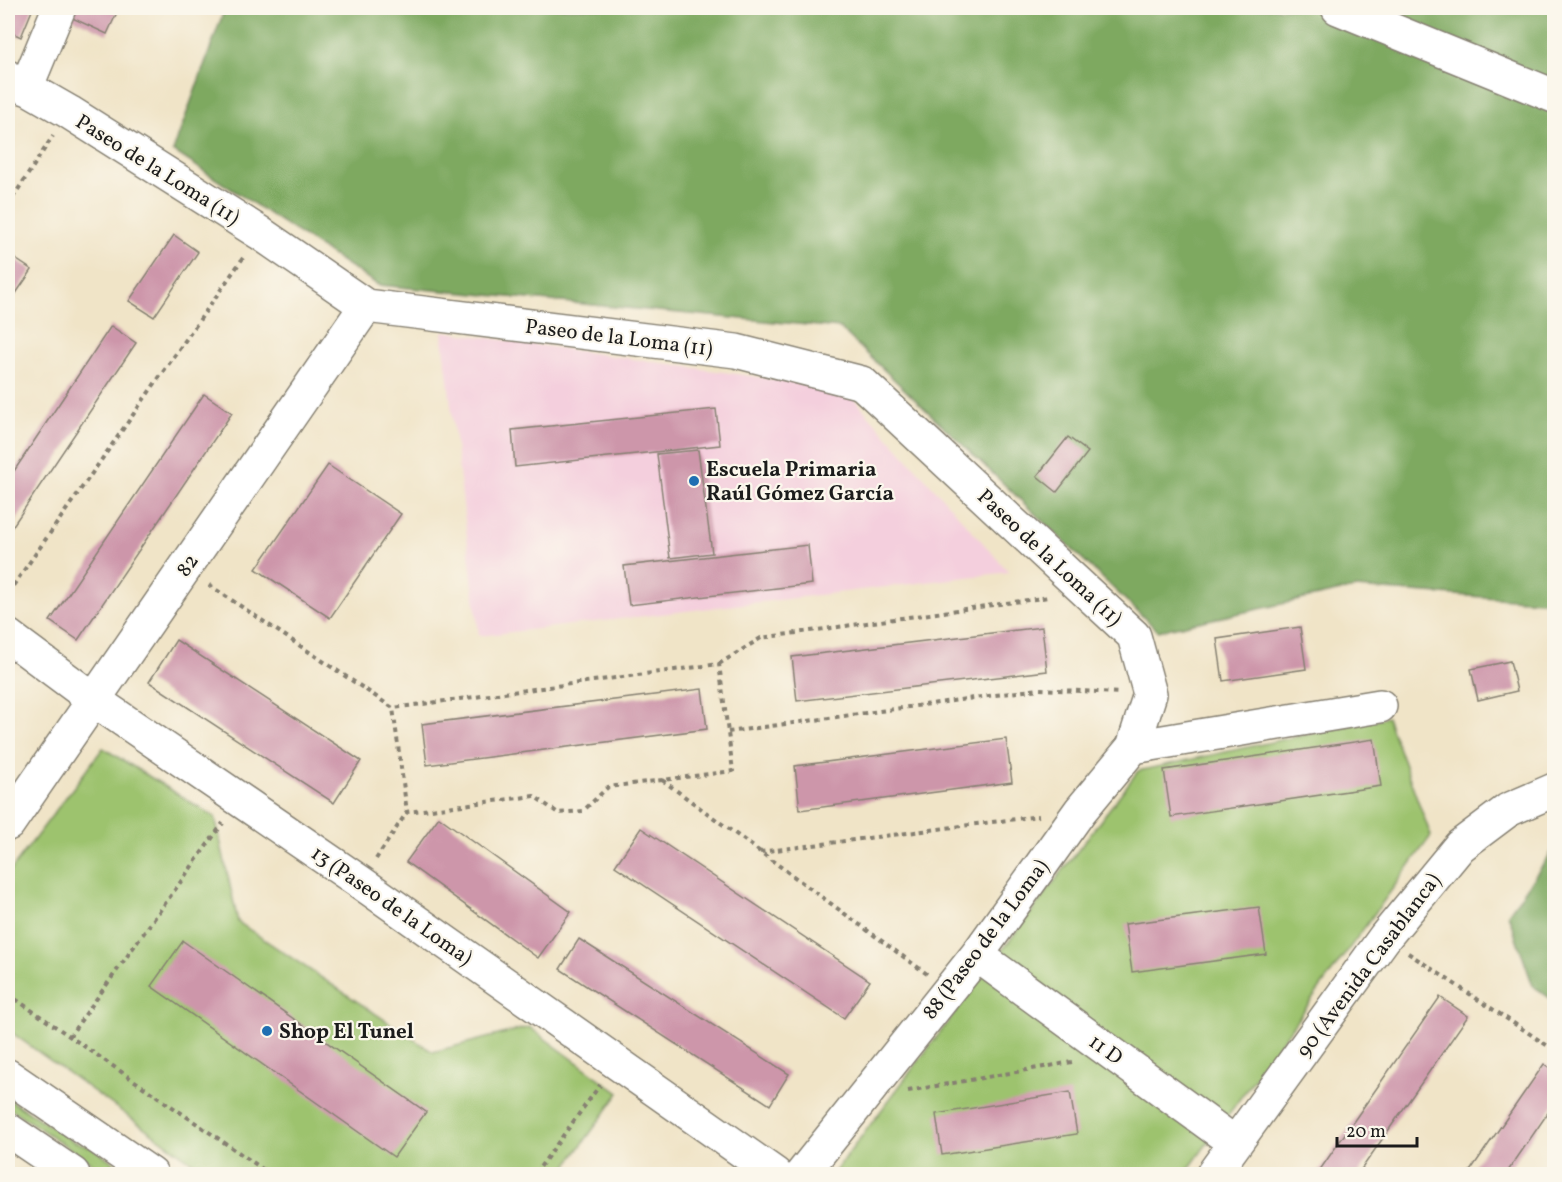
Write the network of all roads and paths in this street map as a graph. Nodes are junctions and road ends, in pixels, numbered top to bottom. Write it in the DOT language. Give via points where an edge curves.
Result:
graph roads {
  1 [pos="59,8"];
  2 [pos="1338,8"];
  3 [pos="17,83"];
  4 [pos="1554,96"];
  5 [pos="69,112"];
  6 [pos="8,205"];
  7 [pos="260,233"];
  8 [pos="366,306"];
  9 [pos="184,568"];
  10 [pos="1087,592"];
  11 [pos="8,593"];
  12 [pos="8,636"];
  13 [pos="719,664"];
  14 [pos="1150,694"];
  15 [pos="94,700"];
  16 [pos="1380,706"];
  17 [pos="393,708"];
  18 [pos="728,732"];
  19 [pos="1133,747"];
  20 [pos="662,780"];
  21 [pos="1554,790"];
  22 [pos="240,800"];
  23 [pos="1080,811"];
  24 [pos="407,812"];
  25 [pos="8,824"];
  26 [pos="760,852"];
  27 [pos="360,882"];
  28 [pos="1385,937"];
  29 [pos="977,955"];
  30 [pos="949,991"];
  31 [pos="8,994"];
  32 [pos="69,1037"];
  33 [pos="1554,1050"];
  34 [pos="1114,1054"];
  35 [pos="616,1063"];
  36 [pos="8,1076"];
  37 [pos="863,1099"];
  38 [pos="8,1130"];
  39 [pos="1235,1143"];
  40 [pos="73,1174"];
  41 [pos="151,1174"];
  42 [pos="270,1174"];
  43 [pos="535,1174"];
  44 [pos="776,1174"];
  45 [pos="802,1174"];
  46 [pos="1213,1174"];
  1 -- 3 [label="main road"];
  2 -- 4 [label="main road"];
  3 -- 5 [label="main road, Paseo de la Loma (11)"];
  5 -- 6 [label="path"];
  5 -- 7 [label="main road, Paseo de la Loma (11)"];
  7 -- 8 [label="main road, Paseo de la Loma (11)"];
  7 -- 11 [label="path"];
  8 -- 9 [label="main road, 82"];
  8 -- 10 [label="main road, Paseo de la Loma (11)" via="736,351 862,383"];
  9 -- 15 [label="main road, 82"];
  9 -- 17 [label="path"];
  10 -- 13 [label="path" via="760,638"];
  10 -- 14 [label="main road, Paseo de la Loma (11)" via="1134,636"];
  12 -- 15 [label="main road, 13 (Paseo de la Loma)"];
  13 -- 17 [label="path"];
  13 -- 18 [label="path"];
  14 -- 18 [label="path" via="1039,688"];
  14 -- 19 [label="main road, 88 (Paseo de la Loma)"];
  15 -- 22 [label="main road, 13 (Paseo de la Loma)"];
  15 -- 25 [label="main road, 82"];
  16 -- 19 [label="main road"];
  17 -- 24 [label="path"];
  18 -- 20 [label="path" via="733,771"];
  19 -- 23 [label="main road, 88 (Paseo de la Loma)"];
  20 -- 24 [label="path" via="608,787 583,812 558,813 534,796"];
  20 -- 26 [label="path"];
  21 -- 28 [label="main road, 90 (Avenida Casablanca)" via="1508,810 1460,846"];
  22 -- 27 [label="main road, 13 (Paseo de la Loma)"];
  22 -- 32 [label="path"];
  23 -- 26 [label="path"];
  23 -- 29 [label="main road, 88 (Paseo de la Loma)"];
  24 -- 27 [label="path"];
  26 -- 30 [label="path"];
  27 -- 35 [label="main road, 13 (Paseo de la Loma)"];
  28 -- 33 [label="path"];
  28 -- 39 [label="main road, 90 (Avenida Casablanca)"];
  29 -- 30 [label="main road, 88 (Paseo de la Loma)"];
  29 -- 34 [label="main road, 11 D"];
  30 -- 37 [label="main road, 88 (Paseo de la Loma)"];
  31 -- 32 [label="path"];
  32 -- 42 [label="path"];
  34 -- 37 [label="path"];
  34 -- 39 [label="main road, 11 D"];
  35 -- 43 [label="path"];
  35 -- 44 [label="main road, 13 (Paseo de la Loma)"];
  36 -- 41 [label="main road"];
  37 -- 45 [label="main road, 88 (Paseo de la Loma)"];
  38 -- 40 [label="main road"];
  39 -- 46 [label="main road, 90 (Avenida Casablanca)"];
}
